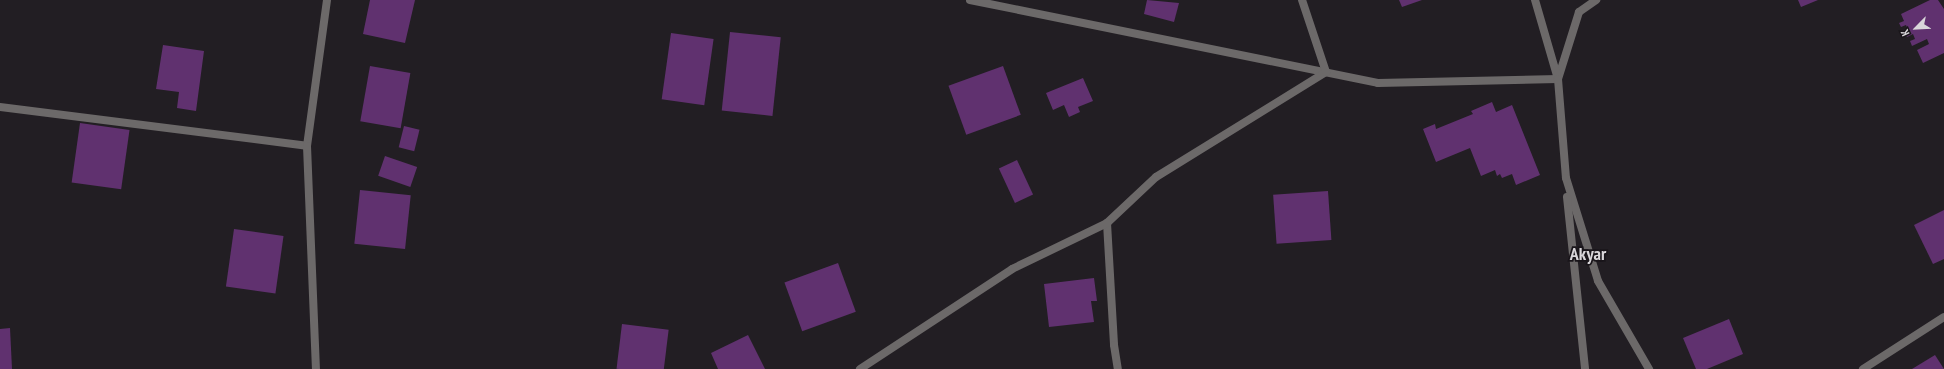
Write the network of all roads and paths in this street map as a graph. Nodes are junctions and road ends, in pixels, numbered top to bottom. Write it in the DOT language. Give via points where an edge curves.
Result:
graph roads {
  1 [pos="327,0"];
  2 [pos="970,0"];
  3 [pos="1302,0"];
  4 [pos="1534,0"];
  5 [pos="1596,0"];
  6 [pos="1326,72"];
  7 [pos="1558,79"];
  8 [pos="0,107"];
  9 [pos="307,146"];
  10 [pos="1566,178"];
  11 [pos="1107,223"];
  12 [pos="1944,317"];
  13 [pos="316,369"];
  14 [pos="860,369"];
  15 [pos="1118,369"];
  16 [pos="1585,369"];
  17 [pos="1649,369"];
  18 [pos="1864,369"];
  1 -- 9 [label="street"];
  2 -- 6 [label="street"];
  3 -- 6 [label="street"];
  4 -- 7 [label="street"];
  5 -- 7 [label="street" via="1579,12"];
  6 -- 7 [label="street" via="1378,83"];
  6 -- 11 [label="street" via="1156,177"];
  7 -- 10 [label="street"];
  8 -- 9 [label="street"];
  9 -- 13 [label="street"];
  10 -- 16 [label="street"];
  10 -- 17 [label="street" via="1598,281"];
  11 -- 14 [label="street" via="1012,269"];
  11 -- 15 [label="street" via="1114,345"];
  12 -- 18 [label="street"];
}
